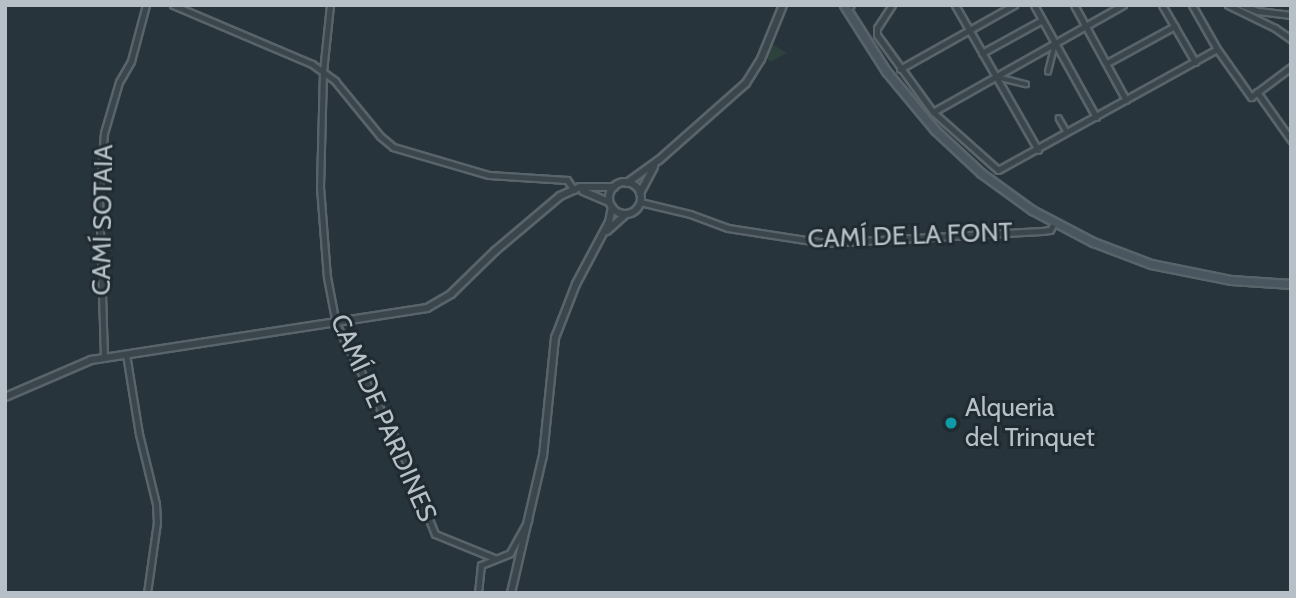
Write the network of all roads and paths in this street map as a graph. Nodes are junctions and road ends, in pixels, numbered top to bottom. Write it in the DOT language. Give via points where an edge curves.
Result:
graph roads {
  1 [pos="146,5"];
  2 [pos="173,5"];
  3 [pos="330,5"];
  4 [pos="783,5"];
  5 [pos="892,5"];
  6 [pos="955,5"];
  7 [pos="992,5"];
  8 [pos="1014,5"];
  9 [pos="1034,5"];
  10 [pos="1074,5"];
  11 [pos="1123,5"];
  12 [pos="1162,5"];
  13 [pos="1192,5"];
  14 [pos="1228,5"];
  15 [pos="1242,5"];
  16 [pos="848,6"];
  17 [pos="997,14"];
  18 [pos="1291,15"];
  19 [pos="1042,20"];
  20 [pos="1086,26"];
  21 [pos="1175,26"];
  22 [pos="969,30"];
  23 [pos="1291,39"];
  24 [pos="1055,43"];
  25 [pos="1217,49"];
  26 [pos="982,52"];
  27 [pos="1195,62"];
  28 [pos="1107,63"];
  29 [pos="1291,67"];
  30 [pos="900,69"];
  31 [pos="323,72"];
  32 [pos="1048,72"];
  33 [pos="995,77"];
  34 [pos="1026,84"];
  35 [pos="1257,92"];
  36 [pos="1126,100"];
  37 [pos="933,112"];
  38 [pos="1096,117"];
  39 [pos="1059,118"];
  40 [pos="1068,134"];
  41 [pos="1291,140"];
  42 [pos="1038,150"];
  43 [pos="659,160"];
  44 [pos="627,183"];
  45 [pos="614,187"];
  46 [pos="574,190"];
  47 [pos="640,193"];
  48 [pos="640,202"];
  49 [pos="610,204"];
  50 [pos="627,214"];
  51 [pos="1052,226"];
  52 [pos="599,240"];
  53 [pos="1291,284"];
  54 [pos="336,324"];
  55 [pos="127,354"];
  56 [pos="104,357"];
  57 [pos="5,397"];
  58 [pos="528,520"];
  59 [pos="476,551"];
  60 [pos="494,558"];
  61 [pos="480,568"];
  62 [pos="147,593"];
  63 [pos="478,593"];
  64 [pos="511,593"];
  1 -- 56 [label="street, CAMÍ SOTAIA" via="102,143"];
  2 -- 31 [label="street"];
  3 -- 31 [label="street, CAMÍ DE PARDINES"];
  4 -- 43 [label="street" via="750,77"];
  5 -- 30 [label="street" via="877,35"];
  6 -- 22 [label="street"];
  7 -- 17 [label="street"];
  8 -- 17 [label="street"];
  9 -- 19 [label="street"];
  10 -- 20 [label="street"];
  11 -- 20 [label="street"];
  12 -- 21 [label="street"];
  13 -- 25 [label="street"];
  14 -- 23 [label="street"];
  15 -- 18 [label="street"];
  16 -- 51 [label="main road" via="886,71 935,130 990,181"];
  17 -- 22 [label="street"];
  19 -- 24 [label="street"];
  19 -- 26 [label="street"];
  20 -- 24 [label="street"];
  20 -- 28 [label="street"];
  21 -- 27 [label="street"];
  21 -- 28 [label="street"];
  22 -- 26 [label="street"];
  22 -- 30 [label="street"];
  24 -- 32 [label="street"];
  24 -- 33 [label="street"];
  24 -- 38 [label="street"];
  25 -- 27 [label="street"];
  25 -- 35 [label="street" via="1251,97"];
  26 -- 33 [label="street"];
  27 -- 36 [label="street"];
  28 -- 36 [label="street"];
  29 -- 35 [label="street"];
  30 -- 37 [label="street"];
  31 -- 46 [label="street" via="393,147 489,175 567,180"];
  31 -- 54 [label="street, CAMÍ DE PARDINES" via="320,187"];
  33 -- 34 [label="street"];
  33 -- 37 [label="street"];
  33 -- 42 [label="street"];
  35 -- 41 [label="street"];
  36 -- 38 [label="street"];
  37 -- 42 [label="street" via="993,169 1001,170"];
  38 -- 40 [label="street"];
  39 -- 40 [label="street"];
  40 -- 42 [label="street"];
  43 -- 44 [label="street"];
  43 -- 47 [label="street"];
  44 -- 45 [label="street"];
  44 -- 47 [label="street"];
  45 -- 46 [label="street"];
  45 -- 49 [label="street"];
  46 -- 49 [label="street" via="596,194"];
  46 -- 54 [label="street" via="553,201 438,303"];
  47 -- 48 [label="street"];
  48 -- 50 [label="street"];
  48 -- 51 [label="street, CAMÍ DE LA FONT" via="728,228 825,243"];
  49 -- 50 [label="street"];
  49 -- 52 [label="street" via="609,222"];
  50 -- 52 [label="street"];
  51 -- 53 [label="main road" via="1176,271"];
  52 -- 58 [label="street" via="555,338 543,456"];
  54 -- 55 [label="street"];
  54 -- 59 [label="street, CAMÍ DE PARDINES" via="399,445 435,534"];
  55 -- 56 [label="street"];
  55 -- 62 [label="street" via="156,504"];
  56 -- 57 [label="street"];
  58 -- 60 [label="street" via="510,552"];
  58 -- 64 [label="street"];
  59 -- 60 [label="street, CAMÍ DE PARDINES"];
  59 -- 61 [label="street"];
  60 -- 61 [label="street"];
  61 -- 63 [label="street"];
}
